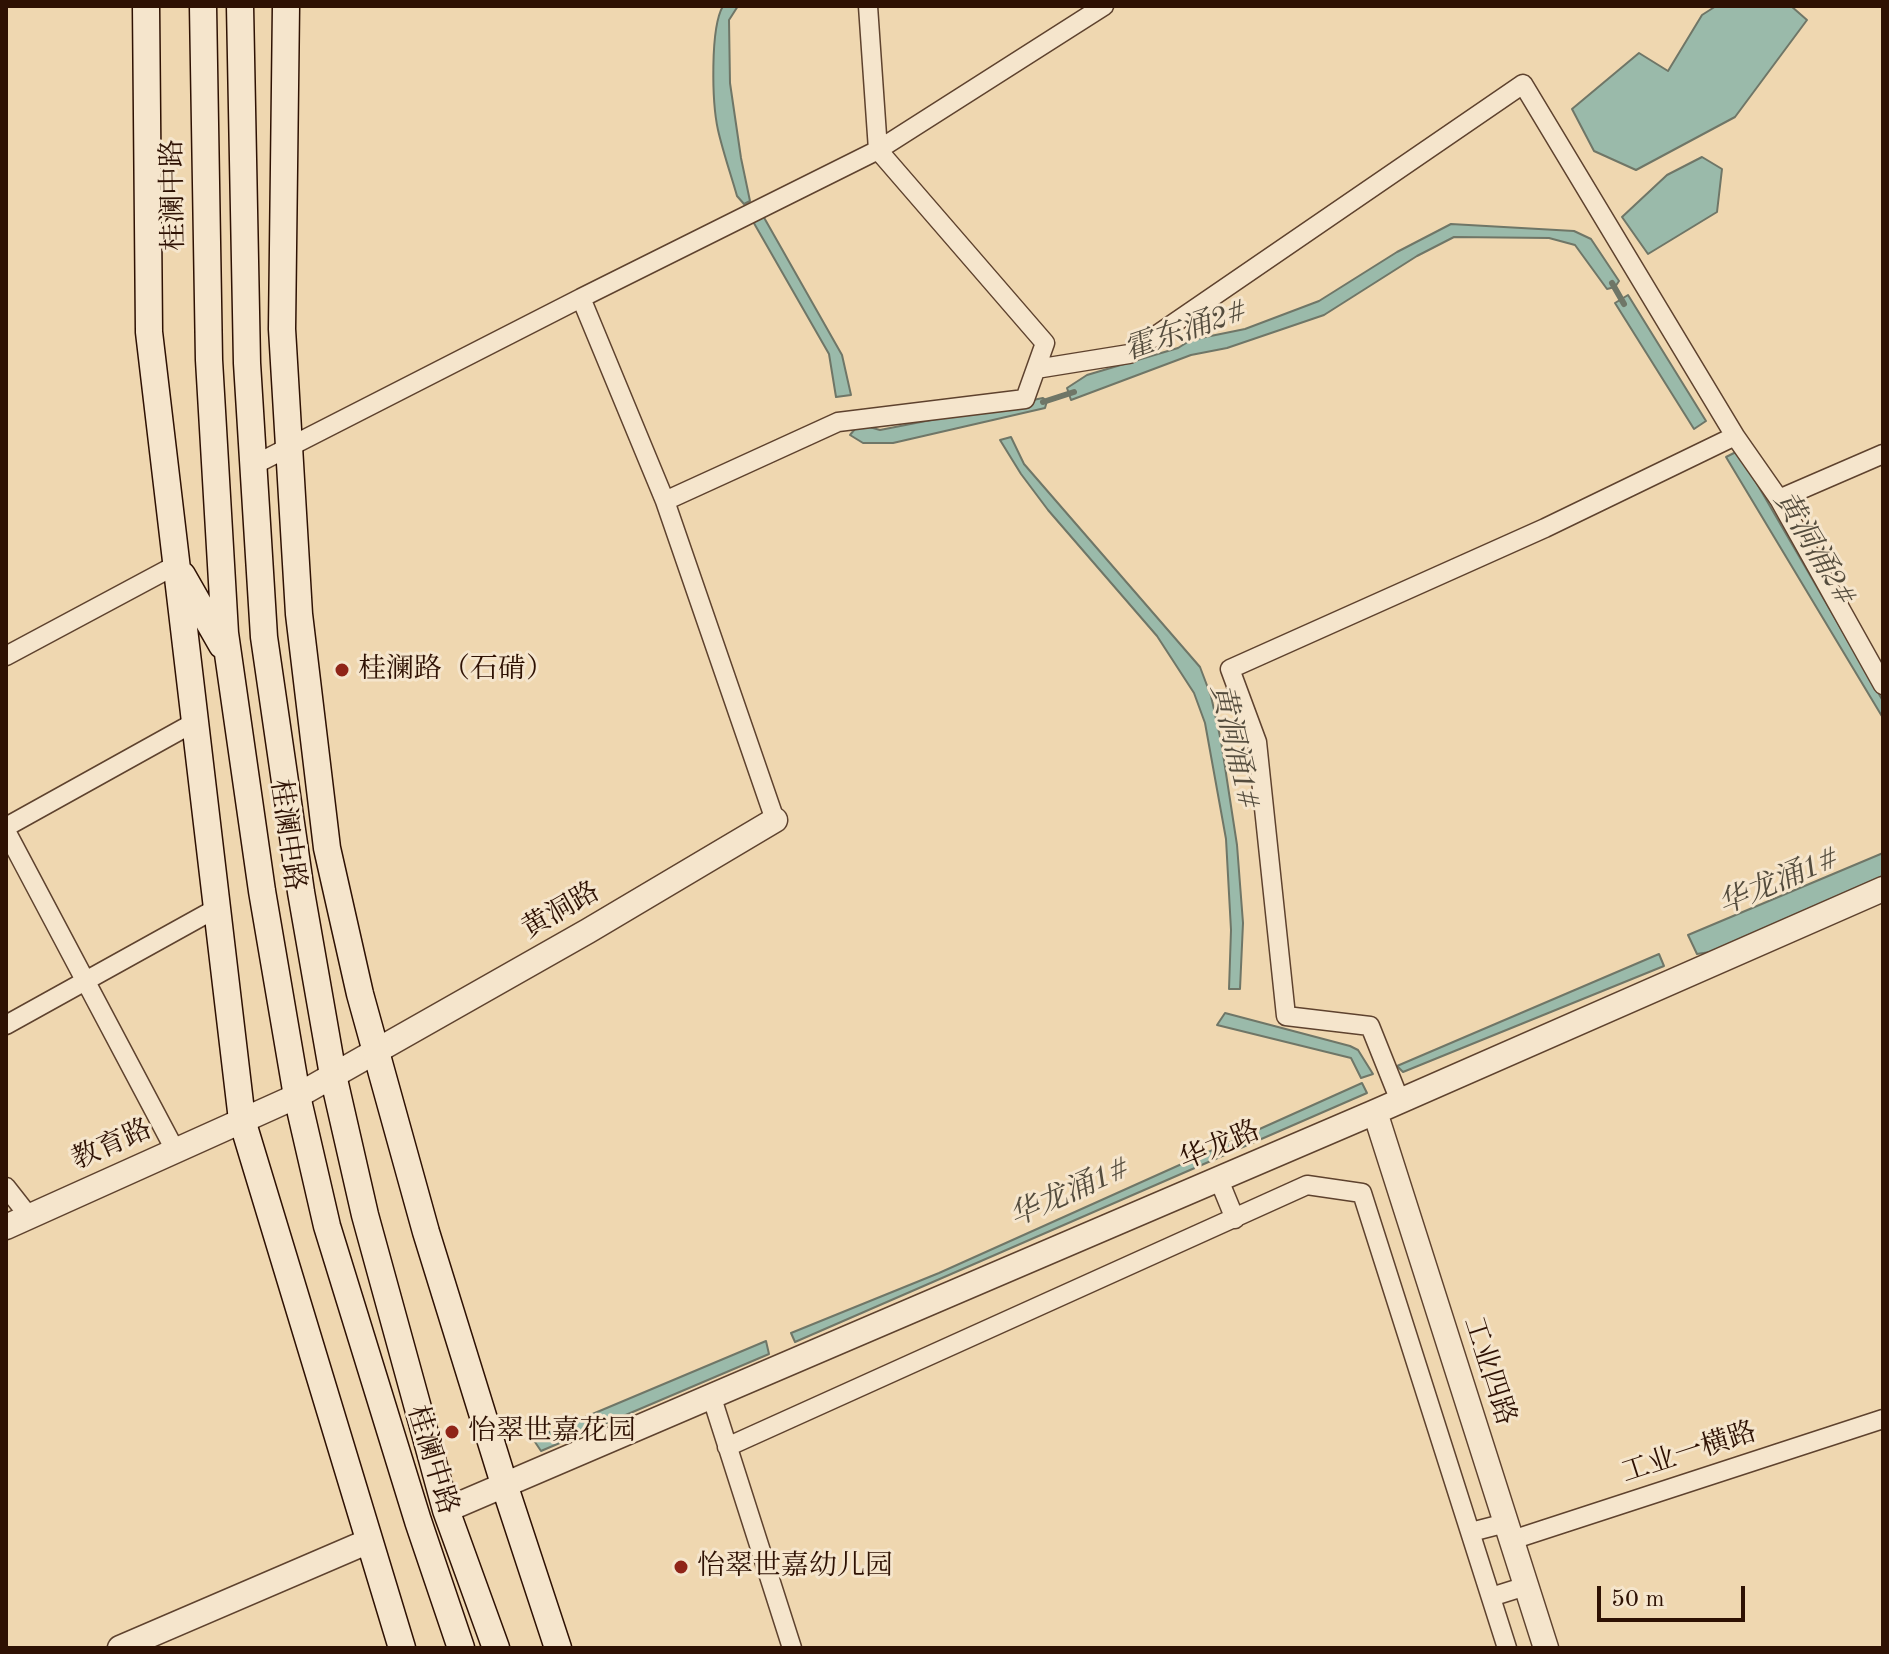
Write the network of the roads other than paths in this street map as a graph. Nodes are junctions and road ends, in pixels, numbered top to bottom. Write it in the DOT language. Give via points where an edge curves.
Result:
graph roads {
  1 [pos="146,6"];
  2 [pos="203,6"];
  3 [pos="240,6"];
  4 [pos="286,6"];
  5 [pos="868,6"];
  6 [pos="1104,6"];
  7 [pos="878,150"];
  8 [pos="581,298"];
  9 [pos="1036,369"];
  10 [pos="1735,436"];
  11 [pos="289,446"];
  12 [pos="1883,454"];
  13 [pos="254,465"];
  14 [pos="1779,499"];
  15 [pos="665,501"];
  16 [pos="176,565"];
  17 [pos="6,656"];
  18 [pos="228,656"];
  19 [pos="1883,685"];
  20 [pos="195,722"];
  21 [pos="775,820"];
  22 [pos="6,829"];
  23 [pos="1883,889"];
  24 [pos="217,908"];
  25 [pos="86,981"];
  26 [pos="6,1025"];
  27 [pos="376,1051"];
  28 [pos="333,1075"];
  29 [pos="297,1096"];
  30 [pos="1400,1101"];
  31 [pos="1375,1112"];
  32 [pos="242,1120"];
  33 [pos="175,1150"];
  34 [pos="1219,1180"];
  35 [pos="6,1187"];
  36 [pos="28,1215"];
  37 [pos="1235,1219"];
  38 [pos="6,1227"];
  39 [pos="712,1398"];
  40 [pos="1883,1419"];
  41 [pos="727,1447"];
  42 [pos="505,1487"];
  43 [pos="446,1510"];
  44 [pos="1471,1532"];
  45 [pos="1509,1532"];
  46 [pos="369,1541"];
  47 [pos="1526,1586"];
  48 [pos="1491,1597"];
  49 [pos="120,1648"];
  50 [pos="402,1648"];
  51 [pos="461,1648"];
  52 [pos="496,1648"];
  53 [pos="558,1648"];
  54 [pos="792,1648"];
  55 [pos="1507,1648"];
  56 [pos="1546,1648"];
  1 -- 16 [label="main road" via="149,332"];
  2 -- 18 [label="main road, 桂澜中路" via="209,360"];
  3 -- 13 [label="main road, 桂澜中路"];
  4 -- 11 [label="main road" via="282,329"];
  5 -- 7 [label="street"];
  6 -- 7 [label="street"];
  7 -- 8 [label="street"];
  7 -- 9 [label="street" via="1045,343"];
  8 -- 11 [label="street"];
  8 -- 15 [label="street"];
  9 -- 10 [label="street" via="1129,354 1523,84"];
  9 -- 15 [label="street" via="1025,399 838,422"];
  10 -- 14 [label="street"];
  10 -- 30 [label="street" via="1230,669 1257,742 1286,1016 1370,1026"];
  11 -- 13 [label="street"];
  11 -- 27 [label="main road" via="299,614 327,848"];
  12 -- 14 [label="street"];
  13 -- 28 [label="main road, 桂澜中路" via="264,637"];
  14 -- 19 [label="street"];
  15 -- 21 [label="street"];
  16 -- 17 [label="street"];
  16 -- 18 [label="main road"];
  16 -- 20 [label="main road"];
  18 -- 29 [label="main road, 桂澜中路"];
  20 -- 22 [label="street"];
  20 -- 24 [label="main road"];
  21 -- 27 [label="street, 黄洞路"];
  22 -- 25 [label="street"];
  23 -- 30 [label="street, 华龙路"];
  24 -- 25 [label="street"];
  24 -- 32 [label="main road"];
  25 -- 26 [label="street"];
  25 -- 33 [label="street"];
  27 -- 28 [label="street, 黄洞路"];
  27 -- 42 [label="main road"];
  28 -- 29 [label="street, 黄洞路"];
  28 -- 43 [label="main road, 桂澜中路" via="365,1215"];
  29 -- 32 [label="street, 教育路"];
  29 -- 51 [label="main road, 桂澜中路" via="327,1226"];
  30 -- 31 [label="street, 华龙路"];
  31 -- 34 [label="street, 华龙路"];
  31 -- 45 [label="street, 工业四路"];
  32 -- 33 [label="street, 教育路"];
  32 -- 46 [label="main road"];
  33 -- 36 [label="street, 教育路"];
  34 -- 37 [label="street"];
  34 -- 39 [label="street, 华龙路"];
  35 -- 36 [label="street"];
  36 -- 38 [label="street, 教育路"];
  37 -- 41 [label="street"];
  37 -- 44 [label="street" via="1307,1185 1362,1193"];
  39 -- 41 [label="street"];
  39 -- 42 [label="street, 华龙路"];
  40 -- 45 [label="street, 工业一横路"];
  41 -- 54 [label="street"];
  42 -- 43 [label="street, 华龙路"];
  42 -- 53 [label="main road"];
  43 -- 52 [label="main road, 桂澜中路"];
  44 -- 45 [label="street, 工业一横路"];
  44 -- 48 [label="street"];
  45 -- 47 [label="street, 工业四路"];
  46 -- 49 [label="street"];
  46 -- 50 [label="main road"];
  47 -- 48 [label="street"];
  47 -- 56 [label="street, 工业四路"];
  48 -- 55 [label="street"];
}
